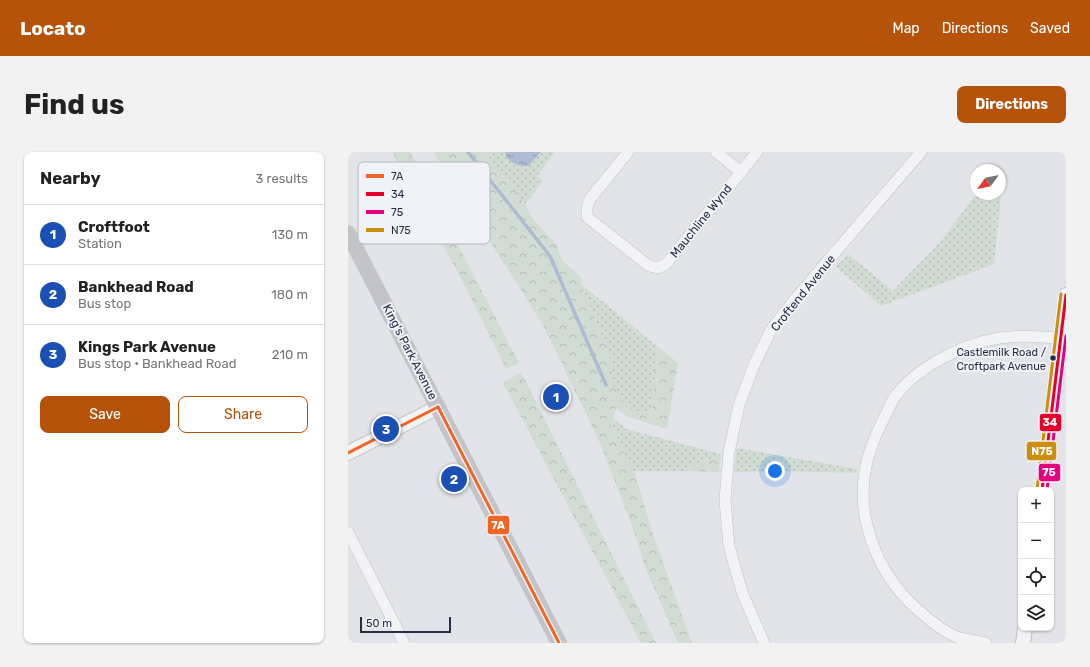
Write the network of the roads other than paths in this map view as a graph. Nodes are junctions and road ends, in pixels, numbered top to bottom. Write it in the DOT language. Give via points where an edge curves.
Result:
graph roads {
  1 [pos="628,152"];
  2 [pos="716,152"];
  3 [pos="757,152"];
  4 [pos="921,152"];
  5 [pos="741,172"];
  6 [pos="348,233"];
  7 [pos="1066,295"];
  8 [pos="1063,339"];
  9 [pos="438,408"];
  10 [pos="348,454"];
  11 [pos="1042,487"];
  12 [pos="348,532"];
  13 [pos="1025,631"];
  14 [pos="404,643"];
  15 [pos="559,643"];
  16 [pos="764,643"];
  17 [pos="986,643"];
  18 [pos="1023,643"];
  1 -- 5 [label="street, Mauchline Wynd" via="590,199 586,207 587,217 649,266 658,268 666,264"];
  2 -- 5 [label="street"];
  3 -- 5 [label="street"];
  4 -- 16 [label="street, Croftend Avenue" via="771,330 754,364 739,405 729,452 725,500 730,546 742,592"];
  6 -- 9 [label="main road, King's Park Avenue"];
  7 -- 8 [label="street"];
  8 -- 11 [label="street"];
  8 -- 17 [label="street" via="1042,336 1009,337 981,342 930,366 894,398 878,431 865,471 864,501 868,525 877,557 891,582 914,608 934,623 956,636"];
  9 -- 10 [label="street"];
  9 -- 15 [label="main road, King's Park Avenue"];
  12 -- 14 [label="street"];
  13 -- 18 [label="street"];
}
